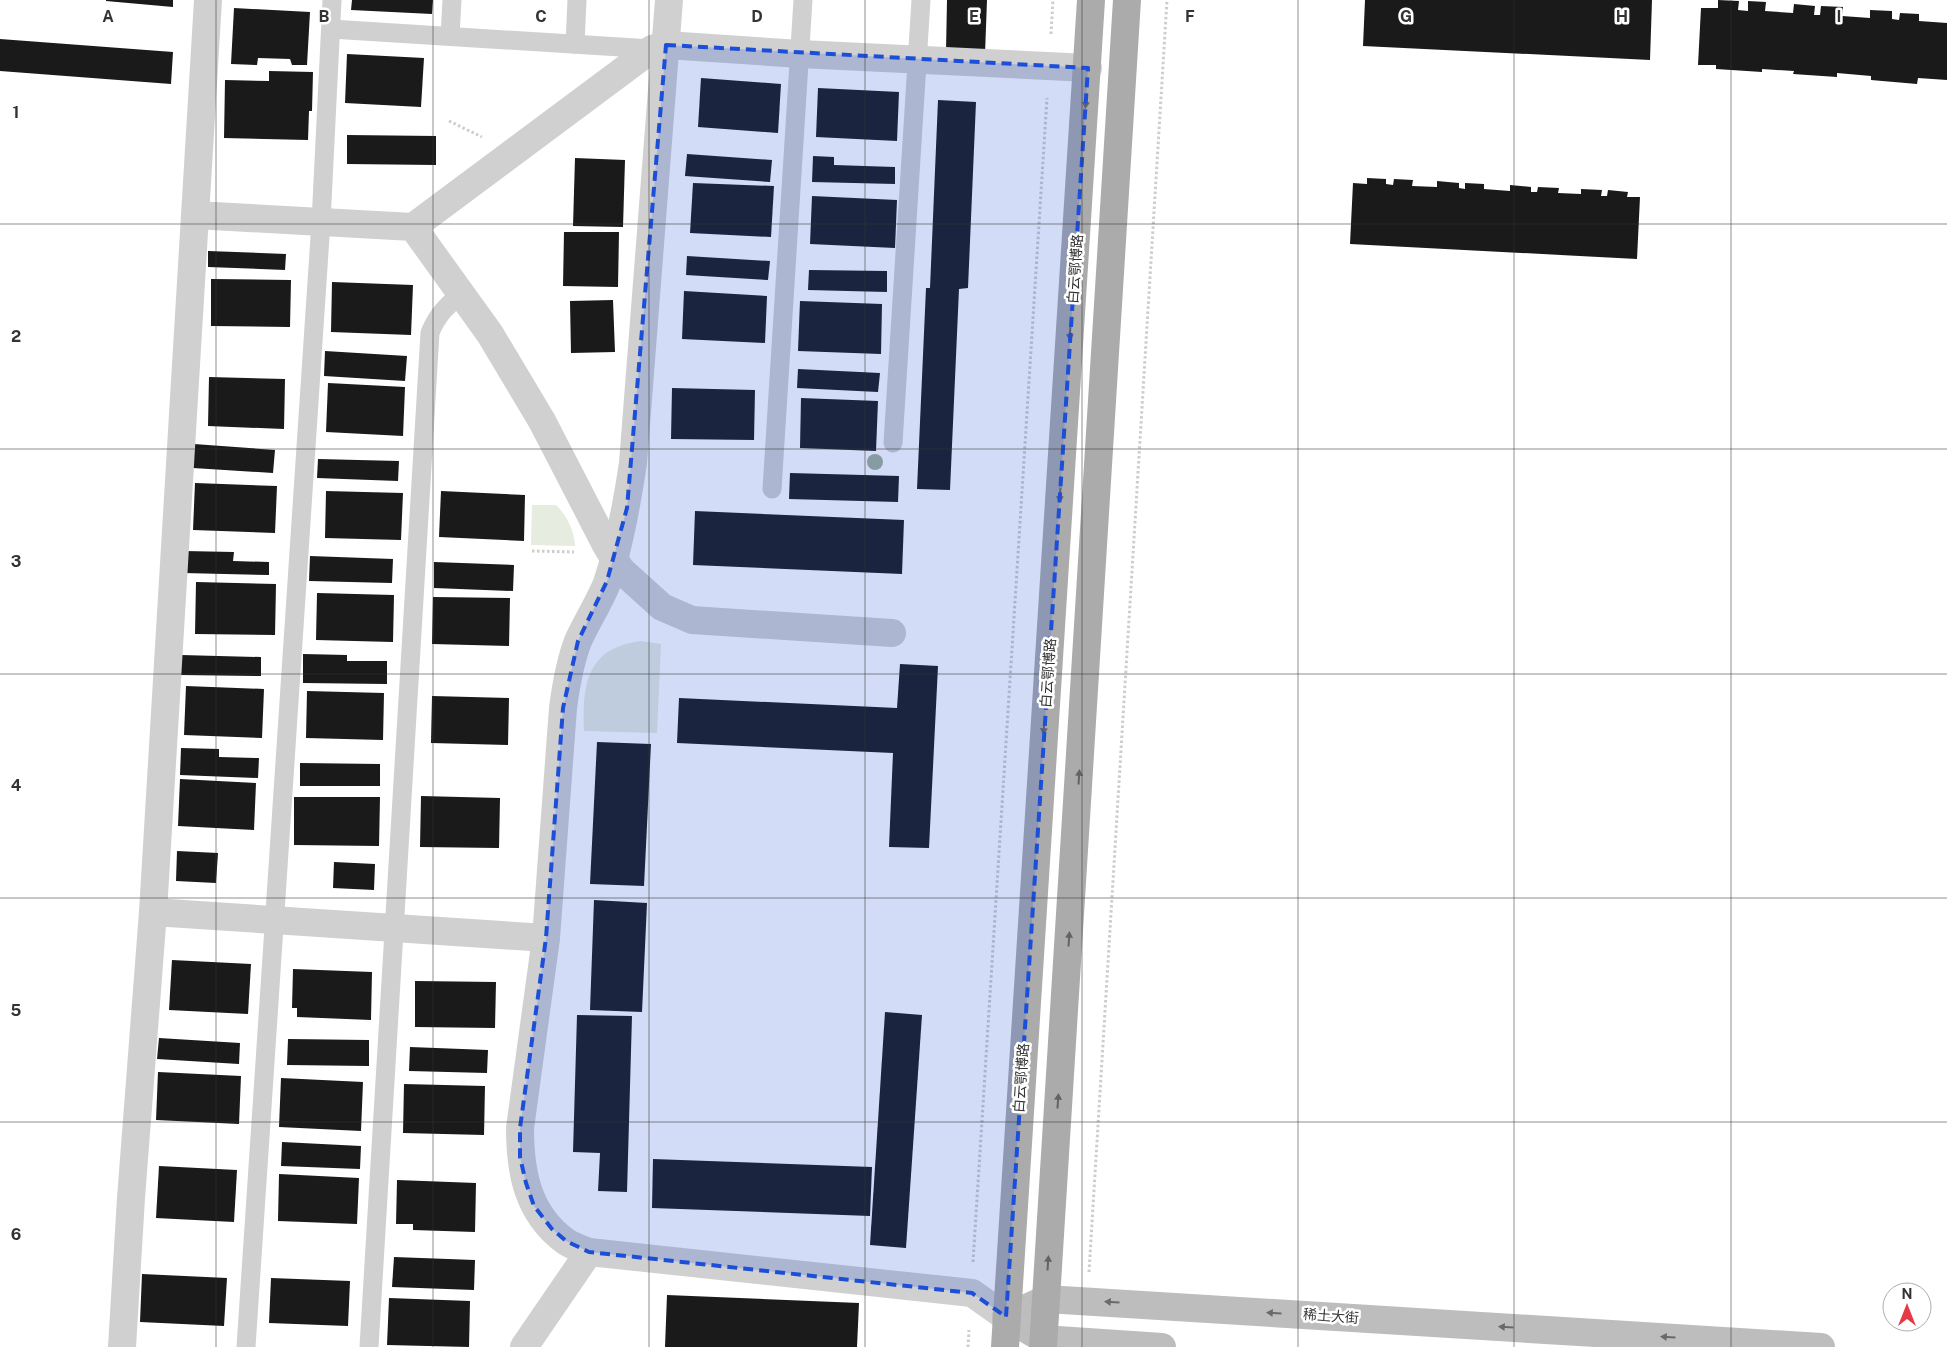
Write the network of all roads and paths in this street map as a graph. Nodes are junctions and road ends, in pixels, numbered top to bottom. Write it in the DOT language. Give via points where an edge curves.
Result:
graph roads {
  1 [pos="208,0"];
  2 [pos="332,0"];
  3 [pos="452,0"];
  4 [pos="577,0"];
  5 [pos="669,0"];
  6 [pos="803,0"];
  7 [pos="921,0"];
  8 [pos="1053,0"];
  9 [pos="1092,0"];
  10 [pos="1128,0"];
  11 [pos="1167,0"];
  12 [pos="331,29"];
  13 [pos="450,36"];
  14 [pos="574,44"];
  15 [pos="659,47"];
  16 [pos="800,54"];
  17 [pos="917,60"];
  18 [pos="1049,66"];
  19 [pos="1088,68"];
  20 [pos="195,215"];
  21 [pos="321,222"];
  22 [pos="413,227"];
  23 [pos="461,293"];
  24 [pos="893,443"];
  25 [pos="772,489"];
  26 [pos="614,558"];
  27 [pos="892,633"];
  28 [pos="153,912"];
  29 [pos="274,920"];
  30 [pos="394,928"];
  31 [pos="546,938"];
  32 [pos="589,1252"];
  33 [pos="972,1293"];
  34 [pos="1046,1299"];
  35 [pos="1087,1301"];
  36 [pos="1006,1317"];
  37 [pos="1043,1343"];
  38 [pos="122,1347"];
  39 [pos="246,1347"];
  40 [pos="369,1347"];
  41 [pos="524,1347"];
  42 [pos="968,1347"];
  43 [pos="1005,1347"];
  44 [pos="1162,1347"];
  45 [pos="1822,1347"];
  1 -- 20 [label="street"];
  2 -- 12 [label="lane"];
  3 -- 13 [label="lane"];
  4 -- 14 [label="lane"];
  5 -- 15 [label="street"];
  6 -- 16 [label="lane"];
  7 -- 17 [label="lane"];
  8 -- 18 [label="path"];
  9 -- 19 [label="main road, 白云鄂博路"];
  34 -- 10 [label="main road, one-way"];
  11 -- 35 [label="path"];
  12 -- 13 [label="lane"];
  12 -- 21 [label="lane"];
  13 -- 14 [label="lane"];
  14 -- 15 [label="lane"];
  15 -- 16 [label="street"];
  15 -- 22 [label="street"];
  15 -- 26 [label="street" via="633,463 627,508"];
  16 -- 17 [label="street"];
  16 -- 25 [label="lane"];
  17 -- 18 [label="street"];
  17 -- 24 [label="lane"];
  18 -- 19 [label="street"];
  18 -- 33 [label="path"];
  19 -- 36 [label="main road, 白云鄂博路, one-way"];
  20 -- 21 [label="street"];
  20 -- 28 [label="street"];
  21 -- 22 [label="street"];
  21 -- 29 [label="lane"];
  22 -- 23 [label="street"];
  23 -- 26 [label="street" via="490,334 542,421"];
  23 -- 30 [label="lane" via="442,310 430,333"];
  26 -- 27 [label="street" via="621,570 662,607 692,620"];
  26 -- 31 [label="street" via="598,604 578,641 568,675"];
  28 -- 29 [label="street"];
  28 -- 38 [label="street"];
  29 -- 30 [label="street"];
  29 -- 39 [label="lane"];
  30 -- 31 [label="street"];
  30 -- 40 [label="lane"];
  31 -- 32 [label="street" via="520,1128 520,1157 534,1206 566,1242"];
  32 -- 33 [label="street"];
  32 -- 41 [label="street"];
  33 -- 36 [label="street"];
  33 -- 42 [label="path"];
  34 -- 35 [label="main road, 稀土大街"];
  34 -- 36 [label="main road, 稀土大街"];
  34 -- 37 [label="main road"];
  45 -- 35 [label="main road, 稀土大街, one-way"];
  36 -- 37 [label="main road"];
  36 -- 43 [label="main road, 白云鄂博路"];
  37 -- 44 [label="main road"];
}
